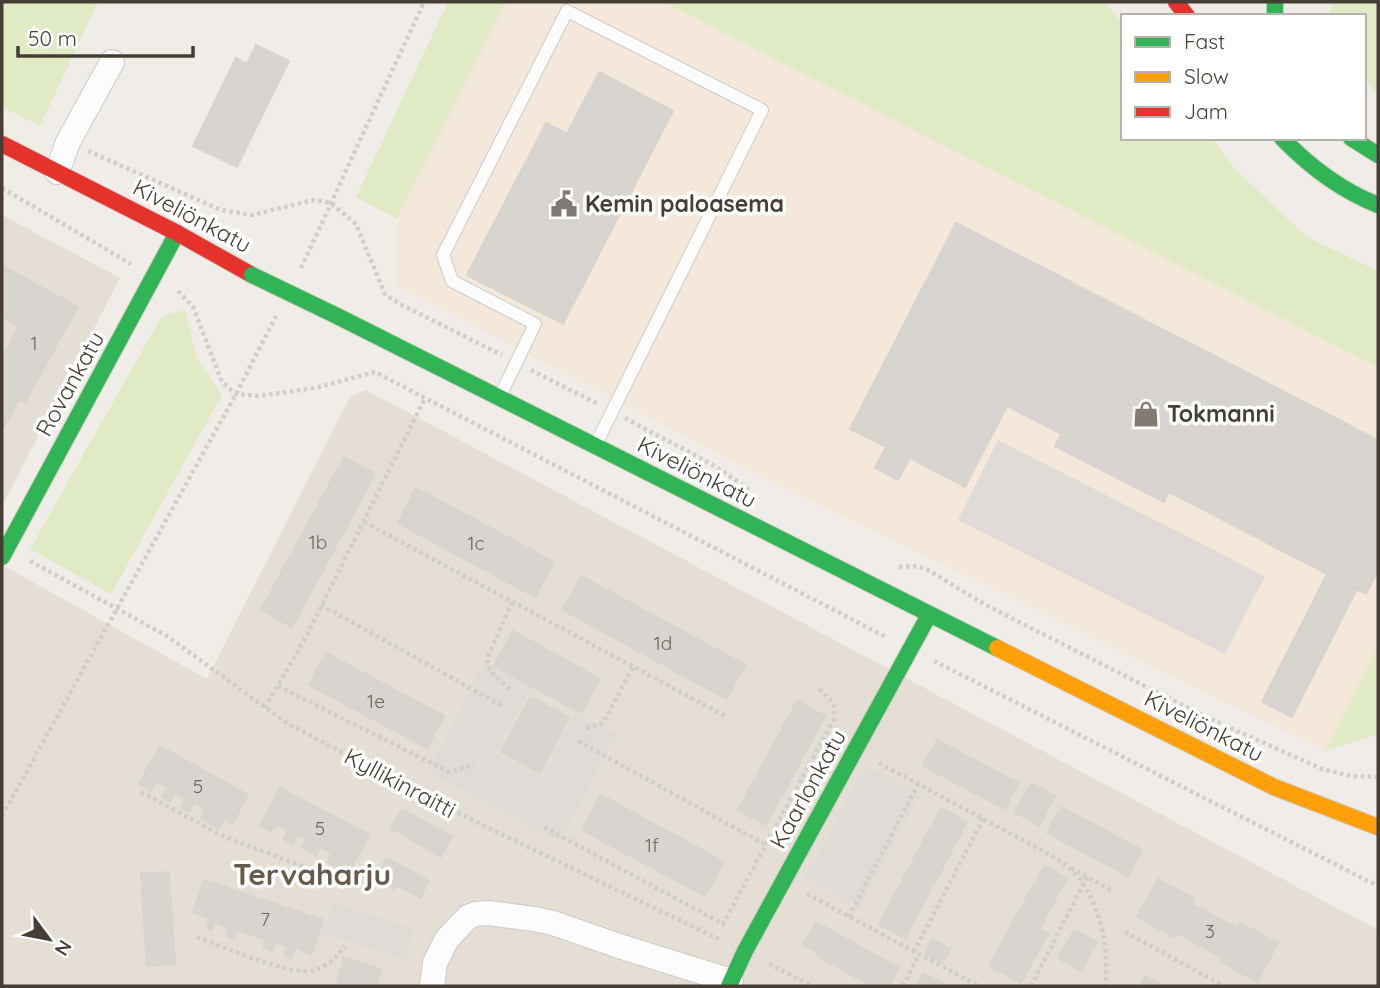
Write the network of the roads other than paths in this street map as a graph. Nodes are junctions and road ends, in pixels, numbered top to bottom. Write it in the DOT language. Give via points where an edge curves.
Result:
graph roads {
  1 [pos="111,62"];
  2 [pos="1284,140"];
  3 [pos="1354,140"];
  4 [pos="2,144"];
  5 [pos="1378,155"];
  6 [pos="57,172"];
  7 [pos="1378,205"];
  8 [pos="177,233"];
  9 [pos="499,398"];
  10 [pos="595,446"];
  11 [pos="4,552"];
  12 [pos="929,615"];
  13 [pos="1378,827"];
  14 [pos="730,983"];
  15 [pos="432,986"];
  1 -- 6 [label="street"];
  2 -- 7 [label="main road" via="1322,176"];
  3 -- 5 [label="main road"];
  4 -- 6 [label="main road, Kiveliönkatu"];
  6 -- 8 [label="main road, Kiveliönkatu"];
  8 -- 9 [label="main road, Kiveliönkatu, bridge"];
  8 -- 11 [label="main road, Rovankatu"];
  9 -- 10 [label="main road, Kiveliönkatu"];
  9 -- 10 [label="lane" via="535,324 452,281 443,255 567,11 762,110"];
  10 -- 12 [label="main road, Kiveliönkatu"];
  12 -- 13 [label="main road, Kiveliönkatu" via="1274,787"];
  12 -- 14 [label="main road, Kaarlonkatu"];
  14 -- 15 [label="street" via="553,923 488,913 468,917 447,939 435,963"];
}
